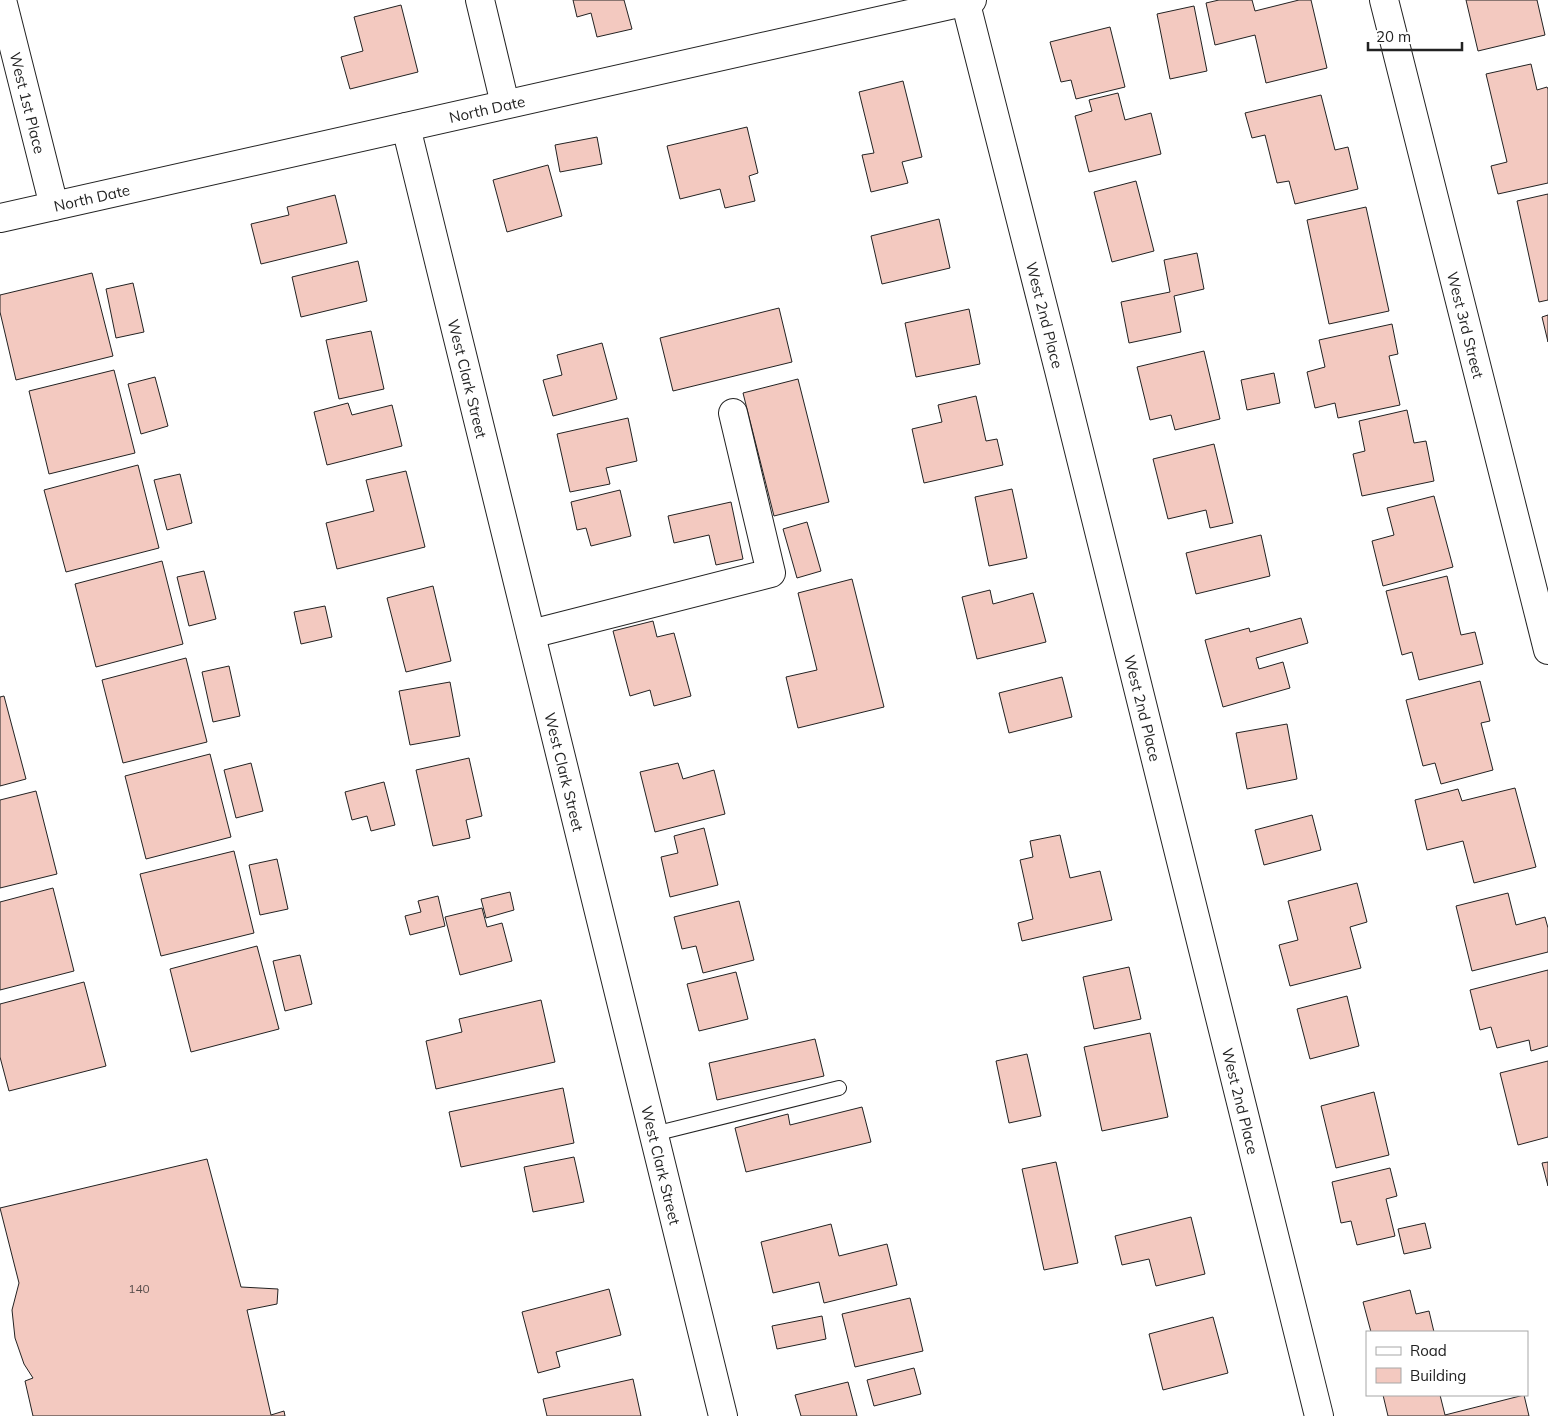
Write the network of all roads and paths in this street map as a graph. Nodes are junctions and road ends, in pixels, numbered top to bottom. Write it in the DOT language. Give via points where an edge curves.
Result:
graph roads {
  1 [pos="2,0"];
  2 [pos="480,0"];
  3 [pos="967,0"];
  4 [pos="1384,0"];
  5 [pos="505,104"];
  6 [pos="406,127"];
  7 [pos="54,206"];
  8 [pos="0,218"];
  9 [pos="733,412"];
  10 [pos="531,634"];
  11 [pos="1548,650"];
  12 [pos="840,1088"];
  13 [pos="654,1134"];
  14 [pos="723,1416"];
  15 [pos="1319,1416"];
  1 -- 7 [label="street, West 1st Place"];
  2 -- 5 [label="street"];
  3 -- 5 [label="street, North Date"];
  3 -- 15 [label="street, West 2nd Place"];
  4 -- 11 [label="street, West 3rd Street"];
  5 -- 6 [label="street, North Date"];
  6 -- 7 [label="street, North Date"];
  6 -- 10 [label="street, West Clark Street"];
  7 -- 8 [label="street, North Date"];
  9 -- 10 [label="street" via="770,573"];
  10 -- 13 [label="street, West Clark Street"];
  12 -- 13 [label="lane"];
  13 -- 14 [label="street, West Clark Street"];
}
